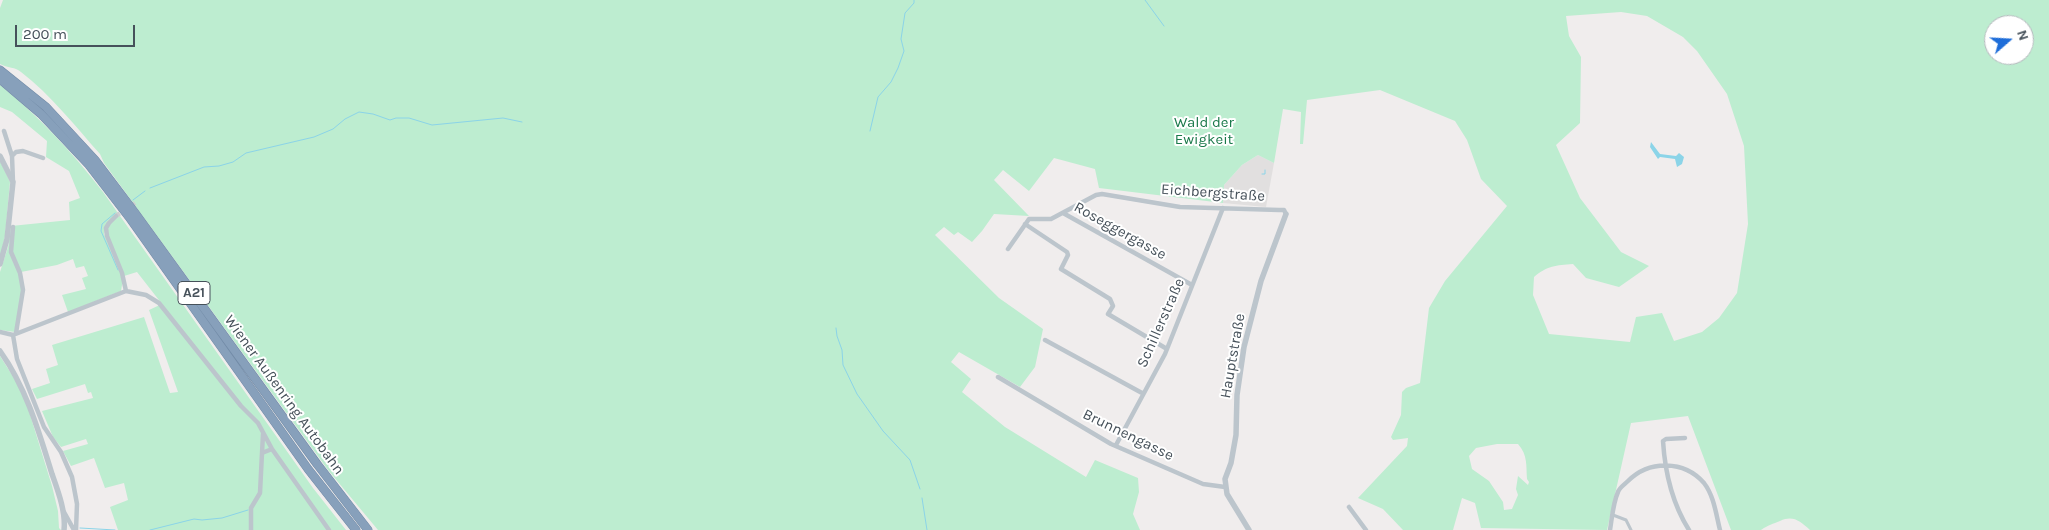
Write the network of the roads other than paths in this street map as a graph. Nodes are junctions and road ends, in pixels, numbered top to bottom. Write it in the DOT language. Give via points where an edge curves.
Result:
graph roads {
  1 [pos="1,74"];
  2 [pos="4,131"];
  3 [pos="0,156"];
  4 [pos="13,158"];
  5 [pos="44,158"];
  6 [pos="13,182"];
  7 [pos="1223,208"];
  8 [pos="1063,213"];
  9 [pos="1286,214"];
  10 [pos="116,216"];
  11 [pos="1025,224"];
  12 [pos="12,227"];
  13 [pos="1008,249"];
  14 [pos="0,264"];
  15 [pos="1192,285"];
  16 [pos="126,292"];
  17 [pos="0,332"];
  18 [pos="15,334"];
  19 [pos="1045,340"];
  20 [pos="1167,349"];
  21 [pos="0,351"];
  22 [pos="998,377"];
  23 [pos="1142,393"];
  24 [pos="44,427"];
  25 [pos="264,434"];
  26 [pos="1685,438"];
  27 [pos="42,439"];
  28 [pos="1116,445"];
  29 [pos="272,449"];
  30 [pos="262,453"];
  31 [pos="1664,465"];
  32 [pos="1225,487"];
  33 [pos="1349,507"];
  34 [pos="62,508"];
  35 [pos="1613,515"];
  36 [pos="64,530"];
  37 [pos="75,530"];
  38 [pos="251,530"];
  39 [pos="329,530"];
  40 [pos="356,530"];
  41 [pos="368,530"];
  42 [pos="1249,530"];
  43 [pos="1366,530"];
  44 [pos="1610,530"];
  45 [pos="1631,530"];
  46 [pos="1689,530"];
  47 [pos="1720,530"];
  1 -- 40 [label="highway, Wiener Außenring Autobahn / A21" via="89,165 308,469"];
  1 -- 41 [label="highway, Wiener Außenring Autobahn / A21" via="46,107 95,160 322,472"];
  2 -- 4 [label="street"];
  3 -- 6 [label="street"];
  4 -- 5 [label="street" via="16,152 23,151"];
  4 -- 6 [label="street"];
  6 -- 14 [label="street" via="7,239"];
  7 -- 8 [label="street, Eichbergstraße" via="1180,207 1102,194"];
  7 -- 9 [label="street, Eichbergstraße" via="1284,210"];
  7 -- 15 [label="street, Schillerstraße"];
  8 -- 11 [label="street, Eichbergstraße" via="1051,219 1028,219"];
  8 -- 15 [label="street, Roseggergasse"];
  9 -- 32 [label="street, Hauptstraße" via="1261,281 1244,347 1237,395 1236,435"];
  10 -- 16 [label="street" via="108,223 107,236"];
  11 -- 13 [label="street"];
  11 -- 20 [label="street" via="1067,252 1061,269 1110,299 1113,306 1108,314"];
  12 -- 18 [label="street" via="11,252 23,290"];
  15 -- 20 [label="street, Schillerstraße"];
  16 -- 18 [label="street"];
  16 -- 25 [label="street" via="146,294 159,303"];
  17 -- 18 [label="street"];
  18 -- 24 [label="street" via="17,359"];
  19 -- 23 [label="street"];
  20 -- 23 [label="street, Schillerstraße"];
  21 -- 27 [label="street" via="25,394"];
  22 -- 28 [label="street, Brunnengasse"];
  23 -- 28 [label="street, Schillerstraße"];
  24 -- 27 [label="street"];
  24 -- 37 [label="street" via="61,452 72,477 77,504"];
  25 -- 29 [label="street"];
  25 -- 30 [label="street"];
  26 -- 31 [label="street" via="1664,440"];
  27 -- 34 [label="street"];
  28 -- 32 [label="street, Brunnengasse" via="1203,484"];
  29 -- 30 [label="street"];
  29 -- 39 [label="street"];
  30 -- 38 [label="street" via="260,493 251,508"];
  31 -- 35 [label="street" via="1649,467 1634,475 1618,491"];
  31 -- 46 [label="street" via="1676,506"];
  31 -- 47 [label="street" via="1686,470 1703,482 1713,502"];
  32 -- 42 [label="street"];
  33 -- 43 [label="street"];
  34 -- 36 [label="street"];
  34 -- 37 [label="street"];
  35 -- 44 [label="street"];
  35 -- 45 [label="street" via="1626,520"];
}
